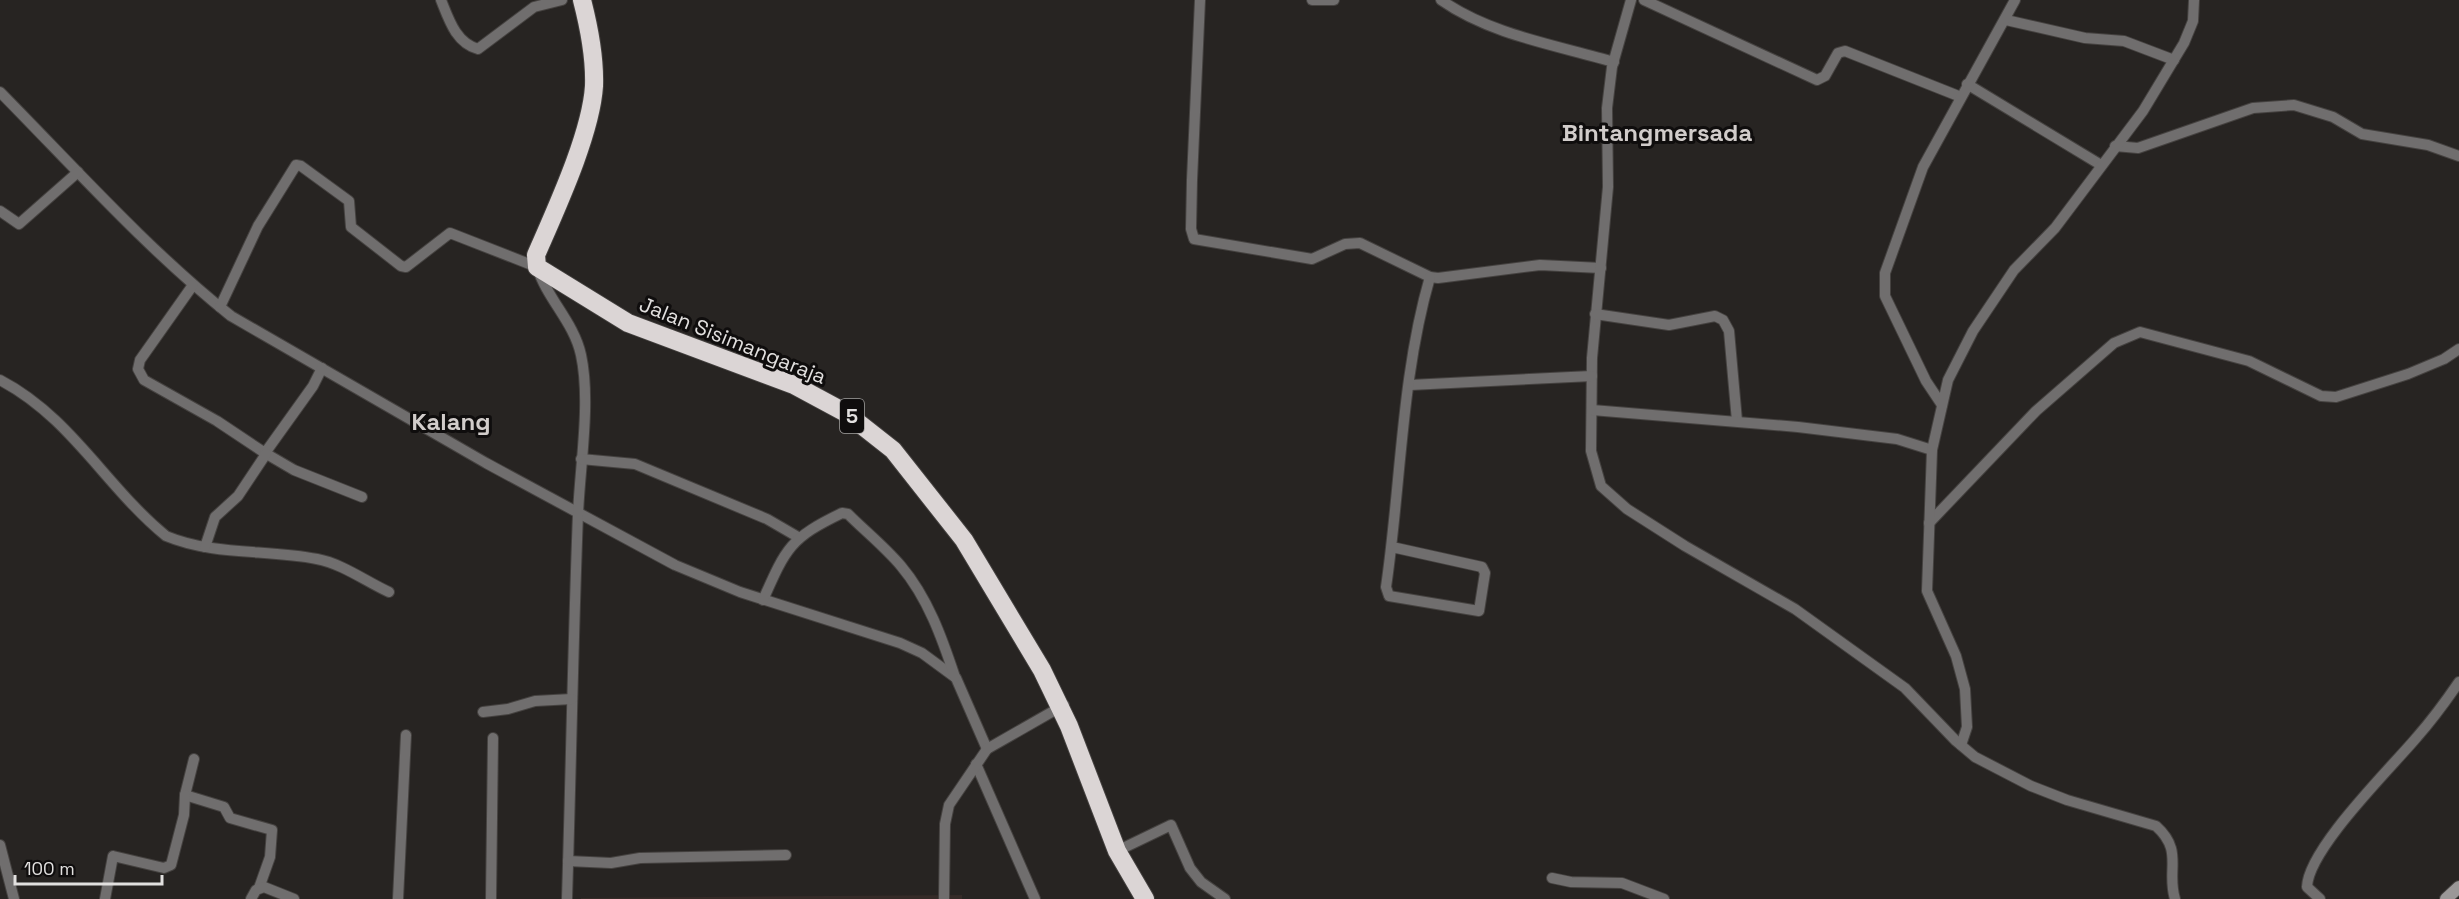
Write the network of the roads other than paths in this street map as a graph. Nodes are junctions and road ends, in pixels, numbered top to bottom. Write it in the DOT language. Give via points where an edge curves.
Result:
graph roads {
  1 [pos="441,0"];
  2 [pos="562,0"];
  3 [pos="582,0"];
  4 [pos="1200,0"];
  5 [pos="1312,0"];
  6 [pos="1334,0"];
  7 [pos="1442,0"];
  8 [pos="1631,0"];
  9 [pos="1644,0"];
  10 [pos="2015,0"];
  11 [pos="2194,0"];
  12 [pos="2006,20"];
  13 [pos="2174,60"];
  14 [pos="1614,62"];
  15 [pos="1967,84"];
  16 [pos="0,92"];
  17 [pos="1961,97"];
  18 [pos="2115,146"];
  19 [pos="2459,156"];
  20 [pos="2101,165"];
  21 [pos="78,172"];
  22 [pos="0,211"];
  23 [pos="537,267"];
  24 [pos="1601,268"];
  25 [pos="1430,277"];
  26 [pos="193,285"];
  27 [pos="220,307"];
  28 [pos="1595,314"];
  29 [pos="2459,349"];
  30 [pos="322,368"];
  31 [pos="1592,376"];
  32 [pos="0,380"];
  33 [pos="1410,385"];
  34 [pos="1942,405"];
  35 [pos="1592,410"];
  36 [pos="1737,421"];
  37 [pos="1932,450"];
  38 [pos="266,454"];
  39 [pos="581,459"];
  40 [pos="362,496"];
  41 [pos="578,511"];
  42 [pos="1929,524"];
  43 [pos="798,537"];
  44 [pos="205,547"];
  45 [pos="1392,548"];
  46 [pos="389,592"];
  47 [pos="763,600"];
  48 [pos="956,678"];
  49 [pos="2459,682"];
  50 [pos="572,699"];
  51 [pos="1060,703"];
  52 [pos="483,712"];
  53 [pos="406,735"];
  54 [pos="493,738"];
  55 [pos="1961,745"];
  56 [pos="987,749"];
  57 [pos="194,759"];
  58 [pos="976,765"];
  59 [pos="185,795"];
  60 [pos="0,845"];
  61 [pos="1118,850"];
  62 [pos="786,855"];
  63 [pos="568,861"];
  64 [pos="1551,878"];
  65 [pos="2459,887"];
  66 [pos="260,888"];
  67 [pos="1142,897"];
  68 [pos="14,899"];
  69 [pos="105,899"];
  70 [pos="251,899"];
  71 [pos="294,899"];
  72 [pos="398,899"];
  73 [pos="490,899"];
  74 [pos="567,899"];
  75 [pos="944,899"];
  76 [pos="1035,899"];
  77 [pos="1225,899"];
  78 [pos="1664,899"];
  79 [pos="2175,899"];
  80 [pos="2320,899"];
  81 [pos="2446,899"];
  1 -- 2 [label="street" via="458,35 467,46 478,49 534,7"];
  3 -- 23 [label="highway" via="592,50 594,85 590,109 571,170 536,255"];
  4 -- 25 [label="street" via="1191,229 1194,239 1312,260 1345,244 1360,243"];
  5 -- 6 [label="street"];
  7 -- 14 [label="street" via="1488,26"];
  8 -- 14 [label="street"];
  9 -- 17 [label="street" via="1817,80 1825,76 1838,53 1845,51"];
  10 -- 12 [label="street"];
  11 -- 13 [label="street" via="2193,21"];
  12 -- 13 [label="street" via="2085,38 2124,41"];
  12 -- 15 [label="street"];
  13 -- 18 [label="street" via="2143,111"];
  14 -- 24 [label="street" via="1607,108 1608,186"];
  15 -- 17 [label="street"];
  15 -- 20 [label="street"];
  16 -- 21 [label="street"];
  17 -- 34 [label="street" via="1923,167 1883,283 1904,339"];
  18 -- 19 [label="street" via="2138,148 2253,108 2294,105 2333,117 2362,134 2428,145"];
  18 -- 20 [label="street"];
  20 -- 34 [label="street" via="2055,228 2014,270 1988,308 1953,371"];
  21 -- 22 [label="street" via="19,224"];
  21 -- 26 [label="street"];
  23 -- 27 [label="street" via="450,233 406,267 401,266 351,227 349,201 296,165 258,226"];
  23 -- 39 [label="street" via="581,354 585,382"];
  23 -- 51 [label="highway, Jalan Sisimangaraja / 5" via="628,323 794,385 876,434 964,540"];
  24 -- 25 [label="street" via="1540,265"];
  24 -- 28 [label="street"];
  25 -- 33 [label="street"];
  26 -- 27 [label="street"];
  26 -- 38 [label="street" via="140,360 139,375"];
  27 -- 30 [label="street"];
  28 -- 31 [label="street"];
  28 -- 36 [label="street" via="1669,325 1715,316 1723,320 1729,331"];
  29 -- 42 [label="street" via="2408,374 2336,397 2321,396 2249,361 2140,332 2114,343 2036,411"];
  30 -- 38 [label="street"];
  30 -- 41 [label="street"];
  31 -- 33 [label="street"];
  31 -- 35 [label="street"];
  32 -- 44 [label="street" via="61,423 159,531 185,544"];
  33 -- 45 [label="street"];
  34 -- 37 [label="street"];
  35 -- 36 [label="street"];
  35 -- 55 [label="street" via="1592,461 1605,491 1685,546 1795,609 1905,688"];
  36 -- 37 [label="street" via="1897,439"];
  37 -- 42 [label="street"];
  38 -- 40 [label="street" via="294,470"];
  38 -- 44 [label="street" via="238,496 215,517"];
  39 -- 41 [label="street"];
  39 -- 43 [label="street" via="635,464 767,519"];
  41 -- 47 [label="street" via="675,565"];
  41 -- 50 [label="street"];
  42 -- 55 [label="street" via="1927,591 1956,656 1968,708"];
  43 -- 47 [label="street" via="780,563"];
  43 -- 48 [label="street" via="842,513 848,514 901,566 931,615"];
  44 -- 46 [label="street" via="326,561"];
  45 -- 45 [label="street" via="1482,567 1485,573 1479,611 1389,596 1386,587"];
  47 -- 48 [label="street" via="900,643 922,653"];
  48 -- 56 [label="street"];
  49 -- 80 [label="street" via="2316,859 2307,887"];
  50 -- 52 [label="street" via="535,701"];
  50 -- 63 [label="street"];
  51 -- 56 [label="street"];
  51 -- 61 [label="highway, Jalan Sisimangaraja / 5"];
  53 -- 72 [label="street"];
  54 -- 73 [label="street"];
  55 -- 79 [label="street" via="1975,757 2031,786 2156,826 2174,854"];
  56 -- 58 [label="street"];
  57 -- 59 [label="street"];
  58 -- 75 [label="street" via="946,815"];
  58 -- 76 [label="street"];
  59 -- 66 [label="street" via="224,807 230,818 272,830 270,857"];
  59 -- 69 [label="street" via="171,865 164,868 113,856"];
  60 -- 68 [label="street"];
  61 -- 67 [label="highway, Jalan Sisimangaraja / 5"];
  61 -- 77 [label="street" via="1171,825 1190,868"];
  62 -- 63 [label="street" via="640,858 611,863"];
  63 -- 74 [label="street"];
  64 -- 78 [label="street" via="1622,883"];
  65 -- 81 [label="street"];
  66 -- 70 [label="street"];
  66 -- 71 [label="street"];
}
